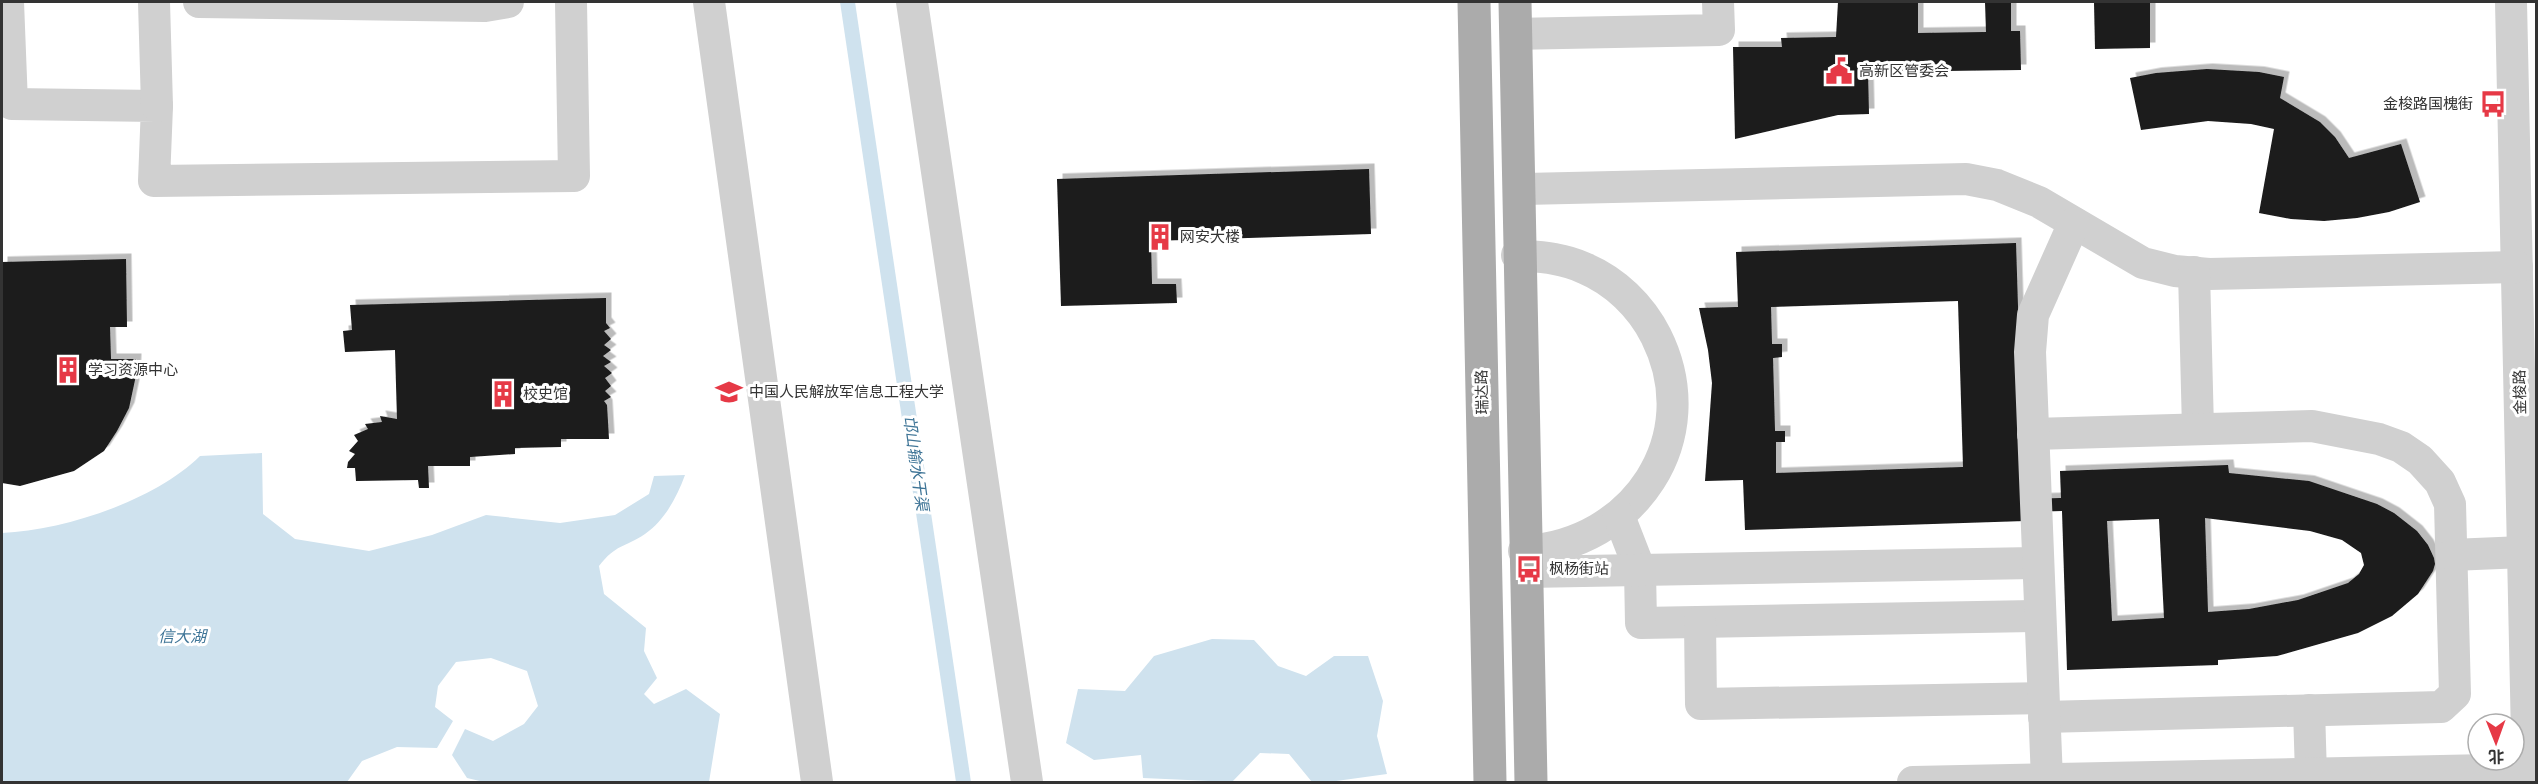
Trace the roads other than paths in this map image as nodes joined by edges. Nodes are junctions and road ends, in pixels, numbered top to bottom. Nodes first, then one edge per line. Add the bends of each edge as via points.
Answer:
1 (8, 2) edge
2 (154, 2) edge
3 (199, 2) edge
4 (508, 2) edge
5 (571, 2) edge
6 (709, 2) edge
7 (912, 2) edge
8 (1474, 2) edge
9 (1515, 2) edge
10 (1718, 2) edge
11 (2511, 2) edge
12 (1516, 34) junction
13 (2525, 92) edge
14 (157, 106) junction
15 (1519, 189) junction
16 (2074, 223) junction
17 (1519, 255) junction
18 (2517, 267) junction
19 (2194, 272) junction
20 (2198, 429) junction
21 (2033, 434) junction
22 (1619, 516) junction
23 (2523, 552) junction
24 (2452, 555) junction
25 (1526, 558) junction
26 (2038, 562) junction
27 (1640, 570) junction
28 (2040, 616) junction
29 (1700, 622) junction
30 (2044, 707) junction
31 (2309, 710) junction
32 (2531, 773) edge
33 (2311, 774) junction
34 (2047, 780) junction
35 (817, 783) edge
36 (1027, 783) edge
37 (1490, 783) edge
38 (1531, 783) edge
39 (1913, 783) edge

1 - 14 street via 12,104
2 - 14 street
3 - 4 street via 485,6
5 - 14 street via 574,176 154,181
6 - 35 street
7 - 36 street
8 - 37 main road, 瑞达路
9 - 12 main road
10 - 12 street via 1719,30
11 - 13 street, 金梭路
12 - 15 main road
13 - 18 street, 金梭路
15 - 16 street via 1966,179 1997,185 2039,202
15 - 17 main road
16 - 19 street via 2143,263
16 - 21 street via 2033,315
17 - 22 street via 1563,260 1605,279 1638,308 1660,346 1671,389 1669,433 1645,488
17 - 25 main road
18 - 19 street
18 - 23 street, 金梭路
19 - 20 street
20 - 21 street
20 - 24 street via 2312,426 2401,447 2420,460 2440,482 2450,504
21 - 26 street
22 - 25 street via 1569,544
22 - 27 street
23 - 24 street
23 - 32 street, 金梭路
24 - 31 street via 2455,694 2441,707
25 - 27 street
25 - 38 main road
26 - 27 street
26 - 28 street
27 - 29 street via 1641,623
28 - 29 street
28 - 30 street
29 - 30 street via 1701,704
30 - 31 street
30 - 34 street
31 - 33 street
32 - 33 street
33 - 34 street
34 - 39 street

